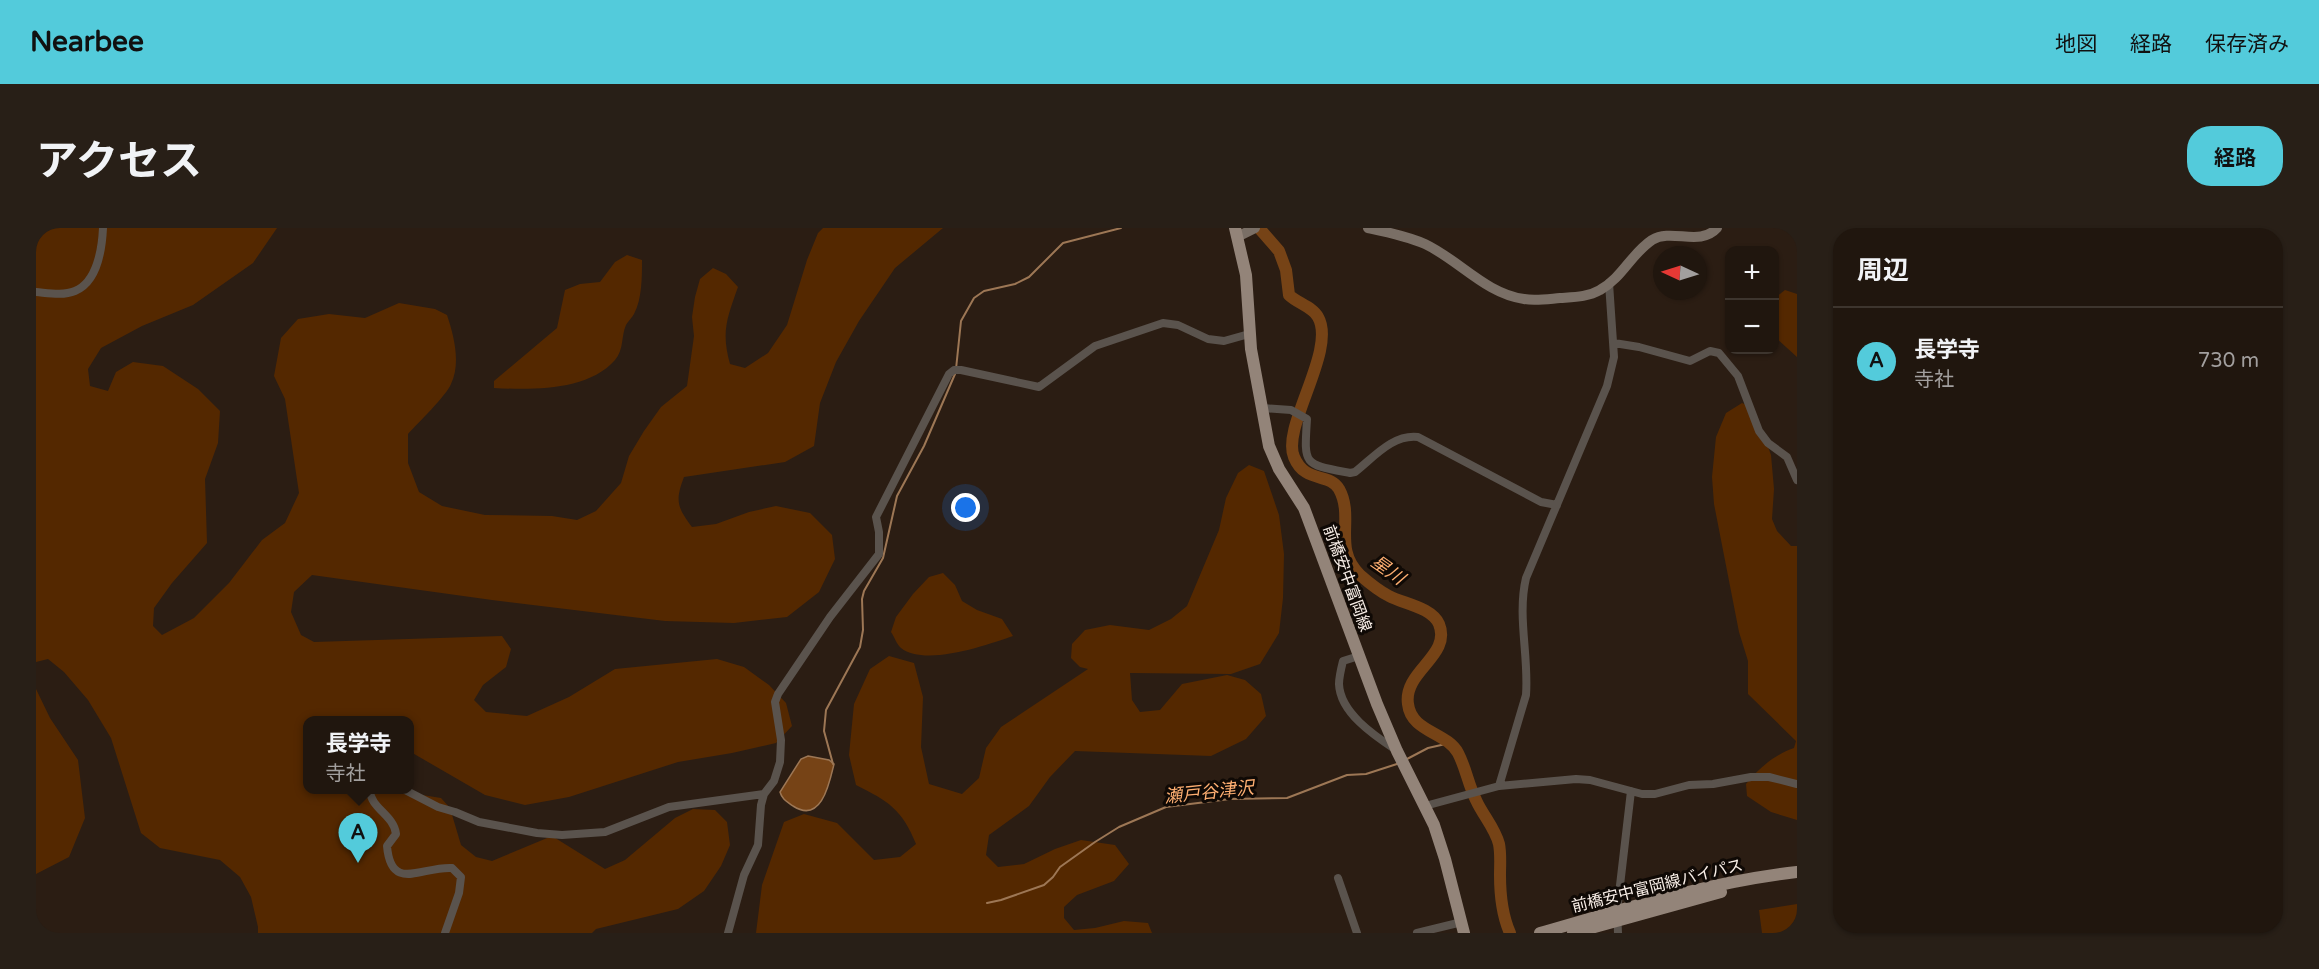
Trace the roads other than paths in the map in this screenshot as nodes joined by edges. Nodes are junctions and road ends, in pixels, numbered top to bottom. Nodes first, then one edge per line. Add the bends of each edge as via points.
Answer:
1 (103, 228) edge
2 (1368, 228) edge
3 (1717, 228) edge
4 (1243, 231) edge
5 (1658, 233) edge
6 (1609, 283) junction
7 (36, 292) edge
8 (1249, 334) junction
9 (1614, 343) junction
10 (1262, 408) junction
11 (1797, 480) edge
12 (1557, 506) junction
13 (1359, 656) junction
14 (1397, 752) junction
15 (1797, 784) edge
16 (1499, 786) junction
17 (1631, 791) junction
18 (370, 794) edge
19 (414, 794) edge
20 (764, 794) junction
21 (1425, 806) junction
22 (1797, 872) edge
23 (1338, 878) dead end
24 (1618, 922) edge
25 (1463, 928) edge
26 (1435, 931) edge
27 (444, 933) edge
28 (728, 933) edge
29 (1357, 933) edge
30 (1417, 933) edge
31 (1540, 933) edge
32 (1573, 933) edge

1 - 7 street via 98,262 86,283 67,293
2 - 6 street via 1425,244 1490,287 1523,299 1587,295
3 - 5 street via 1709,235 1697,237
4 - 8 main road, 前橋安中富岡線
5 - 6 street
6 - 9 street
8 - 10 main road, 前橋安中富岡線
8 - 20 street via 1224,341 1208,339 1178,325 1163,323 1095,346 1039,387 957,369 951,372 876,517 879,554 778,694 775,702 780,762 774,781
9 - 11 street via 1690,361 1710,351 1719,352 1738,376 1760,431 1768,443 1787,457
9 - 12 street via 1607,386
10 - 12 street via 1291,410 1307,419 1305,445 1311,464 1316,466 1355,472 1404,436 1418,437 1541,502
10 - 13 main road, 前橋安中富岡線 via 1271,452 1304,508
12 - 16 street via 1526,578 1522,609 1526,695
13 - 14 main road, 前橋安中富岡線
13 - 14 street via 1343,661 1340,692 1364,728
14 - 21 main road, 前橋安中富岡線
15 - 17 street via 1751,777 1655,794
16 - 17 street via 1582,779
16 - 21 street
17 - 24 street
18 - 27 street via 395,827 396,834 387,846 393,870 410,874 452,868 461,877
19 - 20 street via 479,822 562,835 605,832 669,807
20 - 28 street via 758,845 744,875
21 - 25 main road, 前橋安中富岡線 via 1440,841
22 - 24 main road, 前橋安中富岡線バイパス via 1744,879
23 - 29 street
24 - 31 main road, 前橋安中富岡線バイパス
24 - 32 main road, 前橋安中富岡線バイパス
25 - 26 street
26 - 30 street

